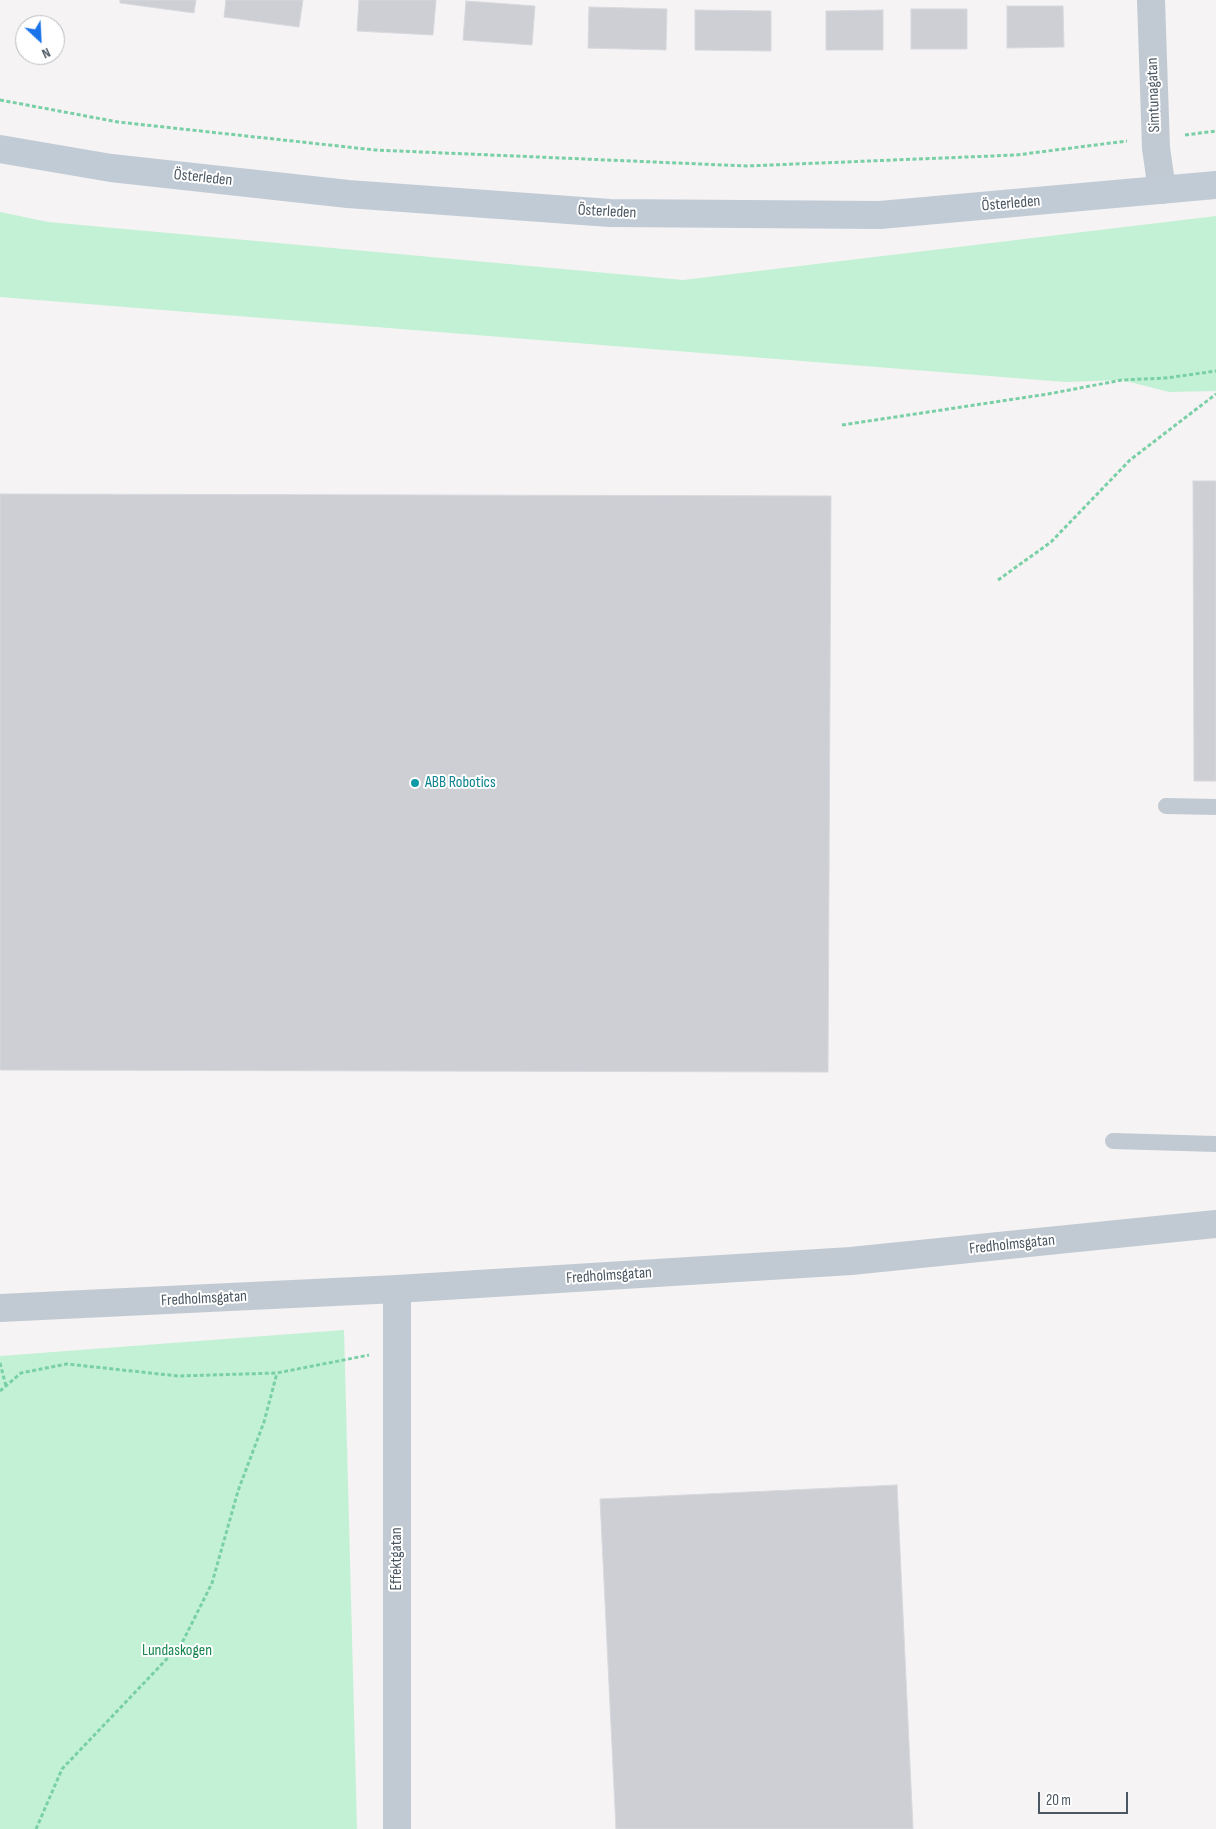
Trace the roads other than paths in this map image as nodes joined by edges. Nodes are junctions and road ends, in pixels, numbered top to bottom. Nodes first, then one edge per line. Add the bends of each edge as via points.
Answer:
1 (1151, 0) edge
2 (0, 149) edge
3 (1216, 185) edge
4 (1162, 190) junction
5 (1166, 806) dead end
6 (1216, 806) edge
7 (1113, 1141) dead end
8 (1216, 1144) edge
9 (1216, 1224) edge
10 (397, 1289) junction
11 (0, 1308) edge
12 (397, 1829) edge

1 - 4 street, Simtunagatan via 1156,138
2 - 4 main road, Österleden via 111,168 348,194 610,213 880,215
3 - 4 main road, Österleden
5 - 6 lane
7 - 8 lane
9 - 10 street, Fredholmsgatan via 851,1261
10 - 11 street, Fredholmsgatan
10 - 12 street, Effektgatan

